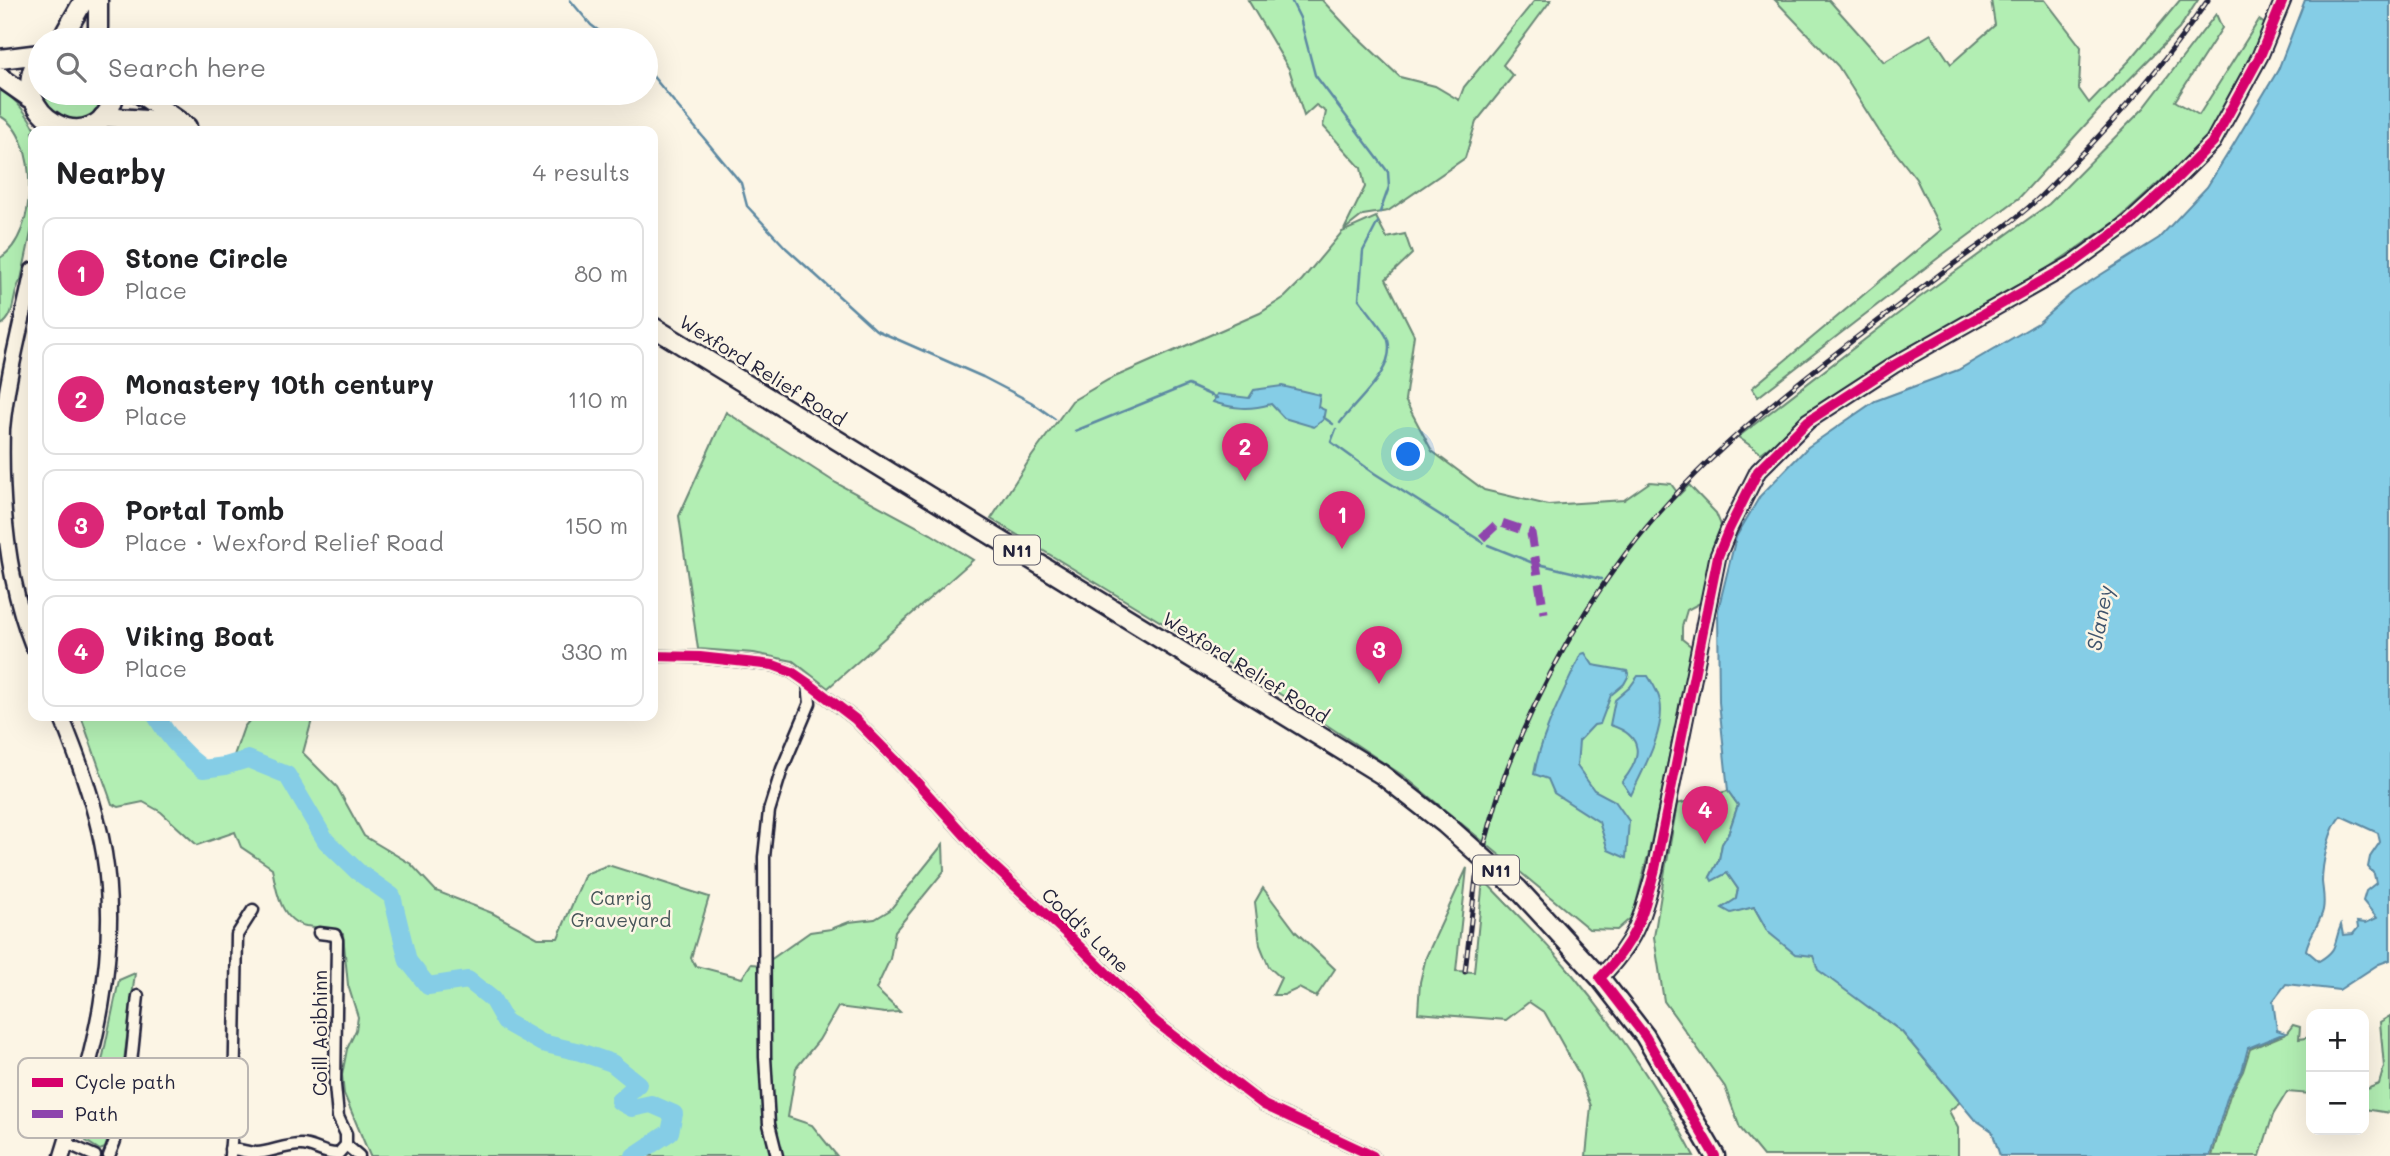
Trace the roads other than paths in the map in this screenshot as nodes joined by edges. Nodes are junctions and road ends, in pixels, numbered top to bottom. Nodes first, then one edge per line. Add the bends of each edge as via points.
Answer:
1 (84, 0) edge
2 (98, 0) edge
3 (2283, 0) edge
4 (68, 28) edge
5 (98, 28) edge
6 (28, 56) edge
7 (0, 59) edge
8 (0, 77) edge
9 (28, 97) edge
10 (32, 105) edge
11 (111, 105) edge
12 (156, 105) edge
13 (92, 125) edge
14 (46, 126) edge
15 (166, 126) edge
16 (187, 126) edge
17 (28, 308) edge
18 (658, 330) edge
19 (4, 565) edge
20 (28, 632) edge
21 (658, 656) edge
22 (808, 683) junction
23 (63, 721) edge
24 (253, 911) dead end
25 (319, 933) dead end
26 (1600, 978) junction
27 (138, 996) dead end
28 (88, 1058) edge
29 (131, 1058) edge
30 (235, 1058) edge
31 (115, 1138) edge
32 (346, 1145) junction
33 (64, 1150) edge
34 (230, 1153) edge
35 (95, 1156) edge
36 (110, 1156) edge
37 (359, 1156) edge
38 (776, 1156) edge
39 (1373, 1156) edge
40 (1716, 1156) edge

1 - 4 highway
2 - 5 highway
3 - 26 main road via 2260,57 2213,142 2130,222 2072,264 1894,365 1808,421 1758,471 1718,556 1658,857 1641,920 1631,941
6 - 7 highway
8 - 9 highway
10 - 14 highway
11 - 13 highway
12 - 16 highway
13 - 15 highway via 146,120
17 - 19 main road via 2,429
18 - 26 highway, Wexford Relief Road / N11 via 1381,774 1518,889
19 - 20 main road
21 - 22 street, Codd's Lane via 774,666
22 - 38 street via 810,703 769,811 764,856 765,1057
22 - 39 street, Codd's Lane via 855,719 986,859 1156,1022 1264,1105
23 - 28 main road via 89,790 104,852 110,925 103,1002
24 - 30 street via 237,935
25 - 32 street, Coill Aoibhinn via 335,935 337,940 335,1084
26 - 40 highway, Wexford Relief Road / N11 via 1645,1036
27 - 29 street
31 - 36 street
32 - 34 street via 338,1154 300,1145
32 - 37 street
33 - 35 street

